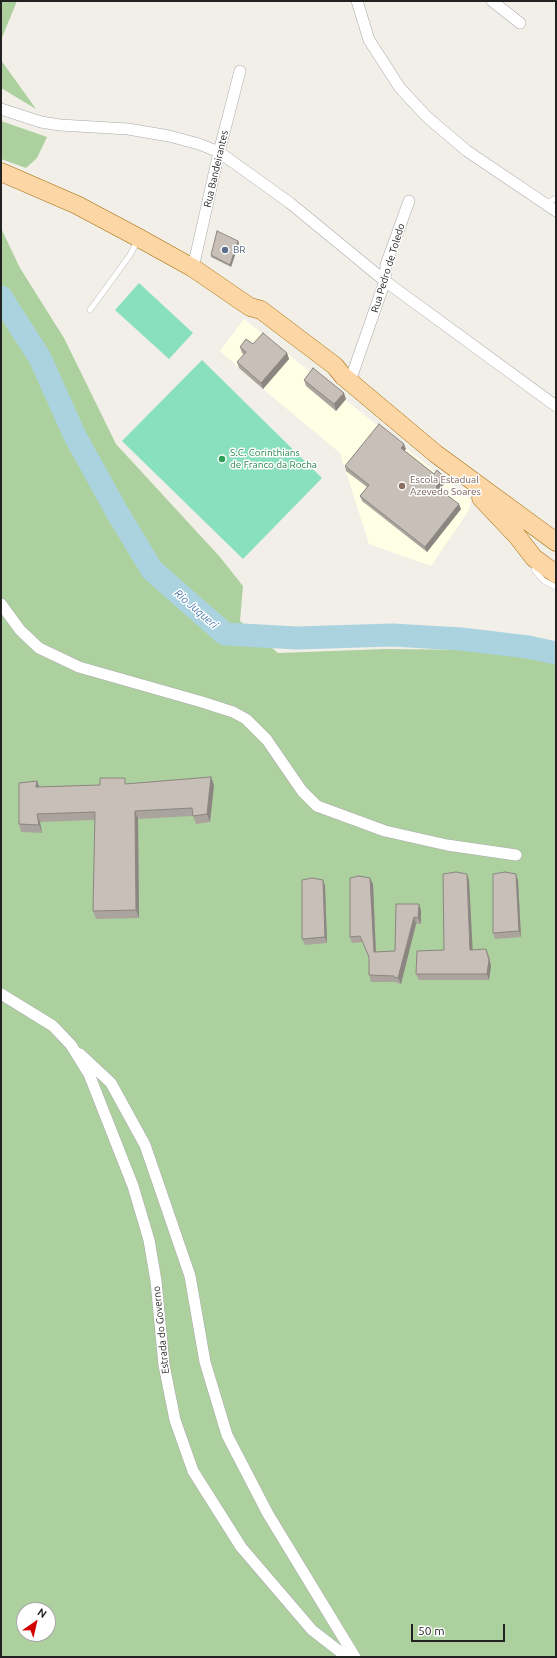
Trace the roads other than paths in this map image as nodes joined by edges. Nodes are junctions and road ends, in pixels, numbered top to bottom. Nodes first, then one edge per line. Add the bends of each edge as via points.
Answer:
1 (357, 1) edge
2 (492, 1) edge
3 (520, 23) dead end
4 (240, 71) dead end
5 (1, 109) edge
6 (219, 152) junction
7 (1, 172) edge
8 (556, 198) edge
9 (409, 201) dead end
10 (546, 204) junction
11 (556, 211) edge
12 (139, 238) junction
13 (193, 268) junction
14 (385, 281) junction
15 (90, 310) dead end
16 (346, 379) junction
17 (556, 406) edge
18 (436, 454) junction
19 (493, 510) junction
20 (554, 537) edge
21 (534, 558) junction
22 (556, 574) edge
23 (556, 587) edge
24 (1, 604) edge
25 (516, 855) dead end
26 (1, 994) edge
27 (71, 1045) junction
28 (347, 1657) edge
29 (355, 1657) edge

1 - 10 street via 369,40 410,99 467,151
2 - 3 street
4 - 6 street, Rua Bandeirantes
5 - 6 street via 40,122 128,129 169,136
6 - 13 street, Rua Bandeirantes
6 - 14 street via 290,203
7 - 12 main road via 77,205
8 - 10 lane
9 - 14 street, Rua Pedro de Toledo via 386,265
10 - 11 street
12 - 13 main road
12 - 15 lane via 130,255
13 - 16 main road via 250,307 255,316 331,373
14 - 16 street, Rua Pedro de Toledo
14 - 17 street
16 - 18 main road
18 - 19 main road
18 - 20 main road
19 - 20 main road via 534,534
19 - 21 main road
21 - 22 main road
21 - 23 lane via 535,571 544,581
24 - 25 street via 20,630 39,648 79,667 202,702 246,719 267,740 302,791 317,806 385,831 447,845
26 - 27 street, Estrada do Governo via 52,1026
27 - 28 street, Estrada do Governo via 88,1074 133,1186 149,1240 168,1386 175,1420 193,1471 242,1547 312,1630
27 - 29 street via 111,1082 145,1144 190,1276 206,1362 227,1435 268,1514

